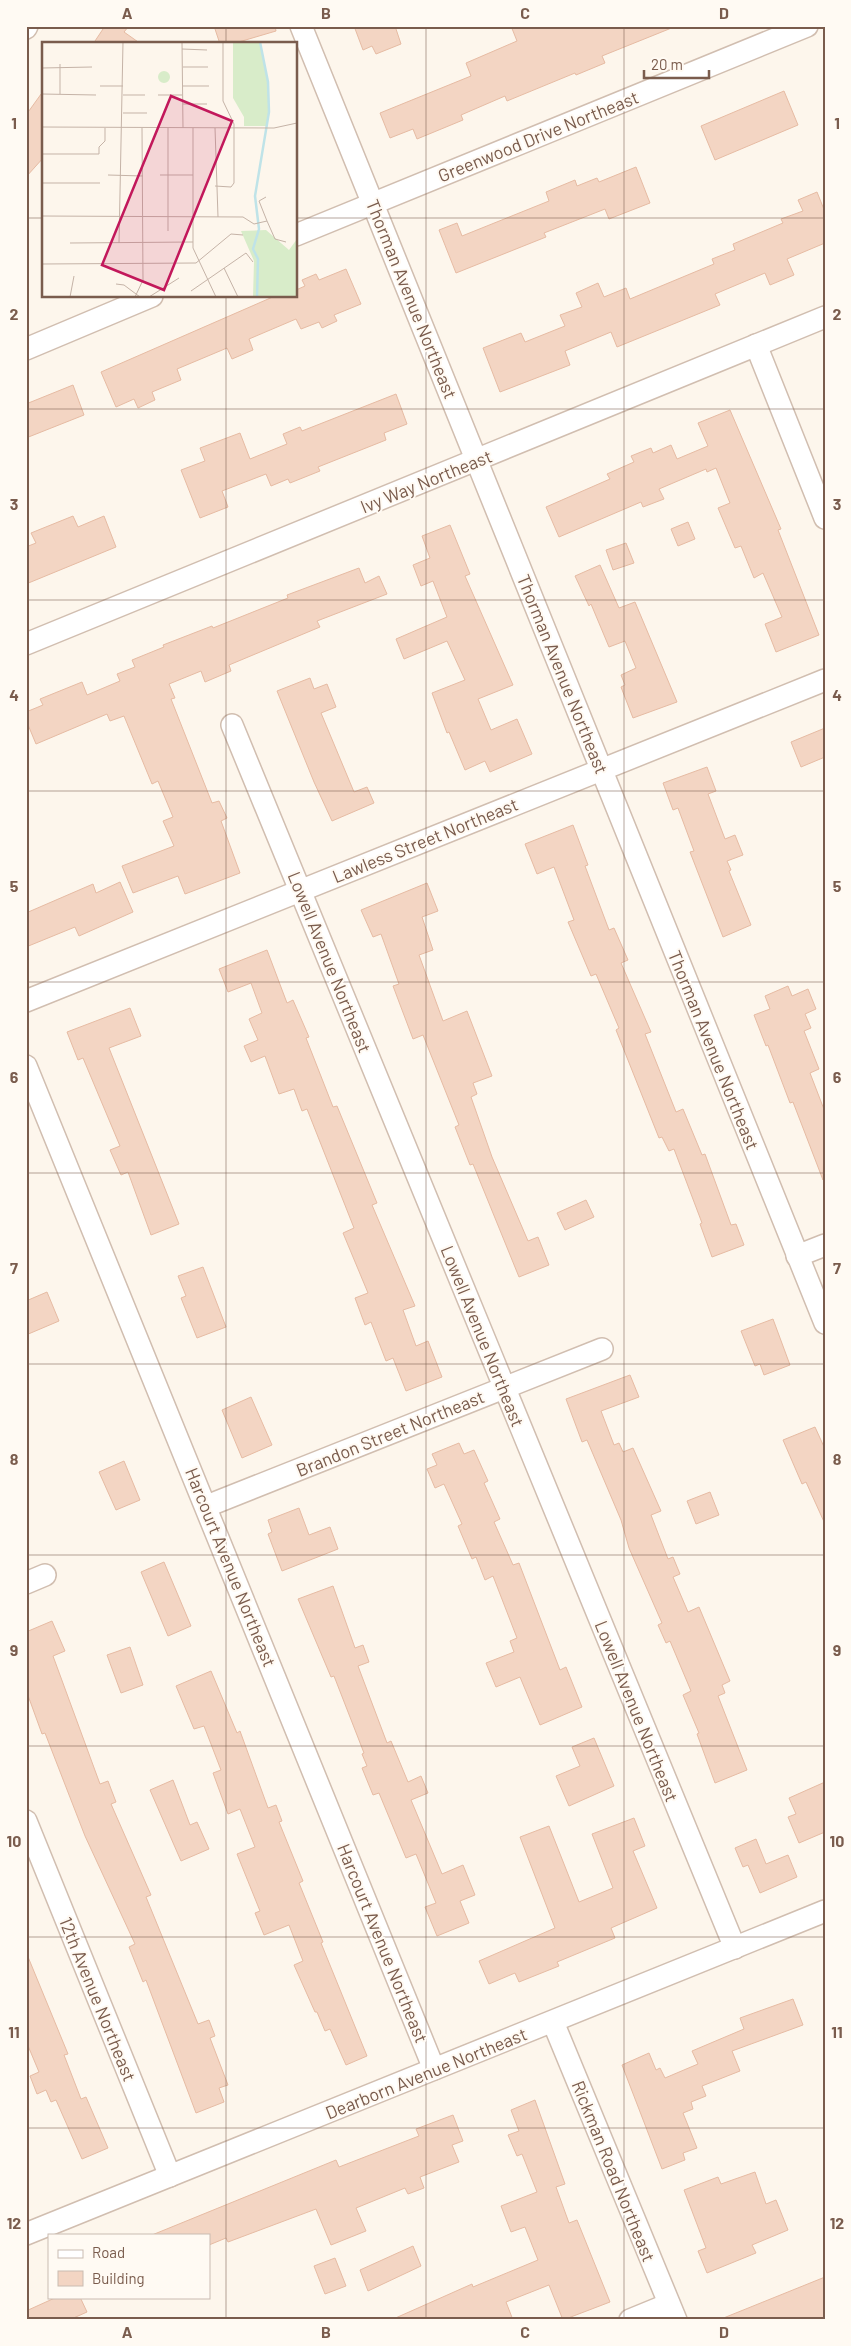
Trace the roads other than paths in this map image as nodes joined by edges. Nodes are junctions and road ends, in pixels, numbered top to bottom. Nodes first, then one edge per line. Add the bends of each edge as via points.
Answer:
1 (301, 26) edge
2 (807, 26) edge
3 (373, 203) junction
4 (298, 234) edge
5 (147, 298) edge
6 (825, 318) edge
7 (756, 345) junction
8 (26, 349) edge
9 (477, 460) junction
10 (825, 518) edge
11 (26, 644) edge
12 (825, 680) edge
13 (232, 725) dead end
14 (602, 769) junction
15 (300, 890) junction
16 (26, 1001) edge
17 (26, 1066) edge
18 (825, 1245) edge
19 (797, 1256) junction
20 (825, 1323) edge
21 (602, 1349) dead end
22 (504, 1388) junction
23 (206, 1506) junction
24 (26, 1821) edge
25 (825, 1911) edge
26 (735, 1948) junction
27 (553, 2022) junction
28 (434, 2069) junction
29 (170, 2176) junction
30 (26, 2234) edge
31 (673, 2312) edge
32 (630, 2320) edge

1 - 3 street, Thorman Avenue Northeast
2 - 3 street, Greenwood Drive Northeast
3 - 4 street, Greenwood Drive Northeast
3 - 9 street, Thorman Avenue Northeast
5 - 8 street
6 - 7 street, Ivy Way Northeast
7 - 9 street, Ivy Way Northeast
7 - 10 street
9 - 11 street, Ivy Way Northeast
9 - 14 street, Thorman Avenue Northeast
12 - 14 street, Lawless Street Northeast
13 - 15 street, Lowell Avenue Northeast
14 - 15 street, Lawless Street Northeast
14 - 19 street, Thorman Avenue Northeast
15 - 16 street, Lawless Street Northeast
15 - 22 street, Lowell Avenue Northeast
17 - 23 street, Harcourt Avenue Northeast
18 - 19 street
19 - 20 street, Thorman Avenue Northeast
21 - 22 street, Brandon Street Northeast
22 - 23 street, Brandon Street Northeast
22 - 26 street, Lowell Avenue Northeast
23 - 28 street, Harcourt Avenue Northeast
24 - 29 street, 12th Avenue Northeast
25 - 26 street, Dearborn Avenue Northeast
26 - 27 street, Dearborn Avenue Northeast
27 - 28 street, Dearborn Avenue Northeast
27 - 31 street, Rickman Road Northeast
28 - 29 street, Dearborn Avenue Northeast
29 - 30 street, Dearborn Avenue Northeast
31 - 32 street

